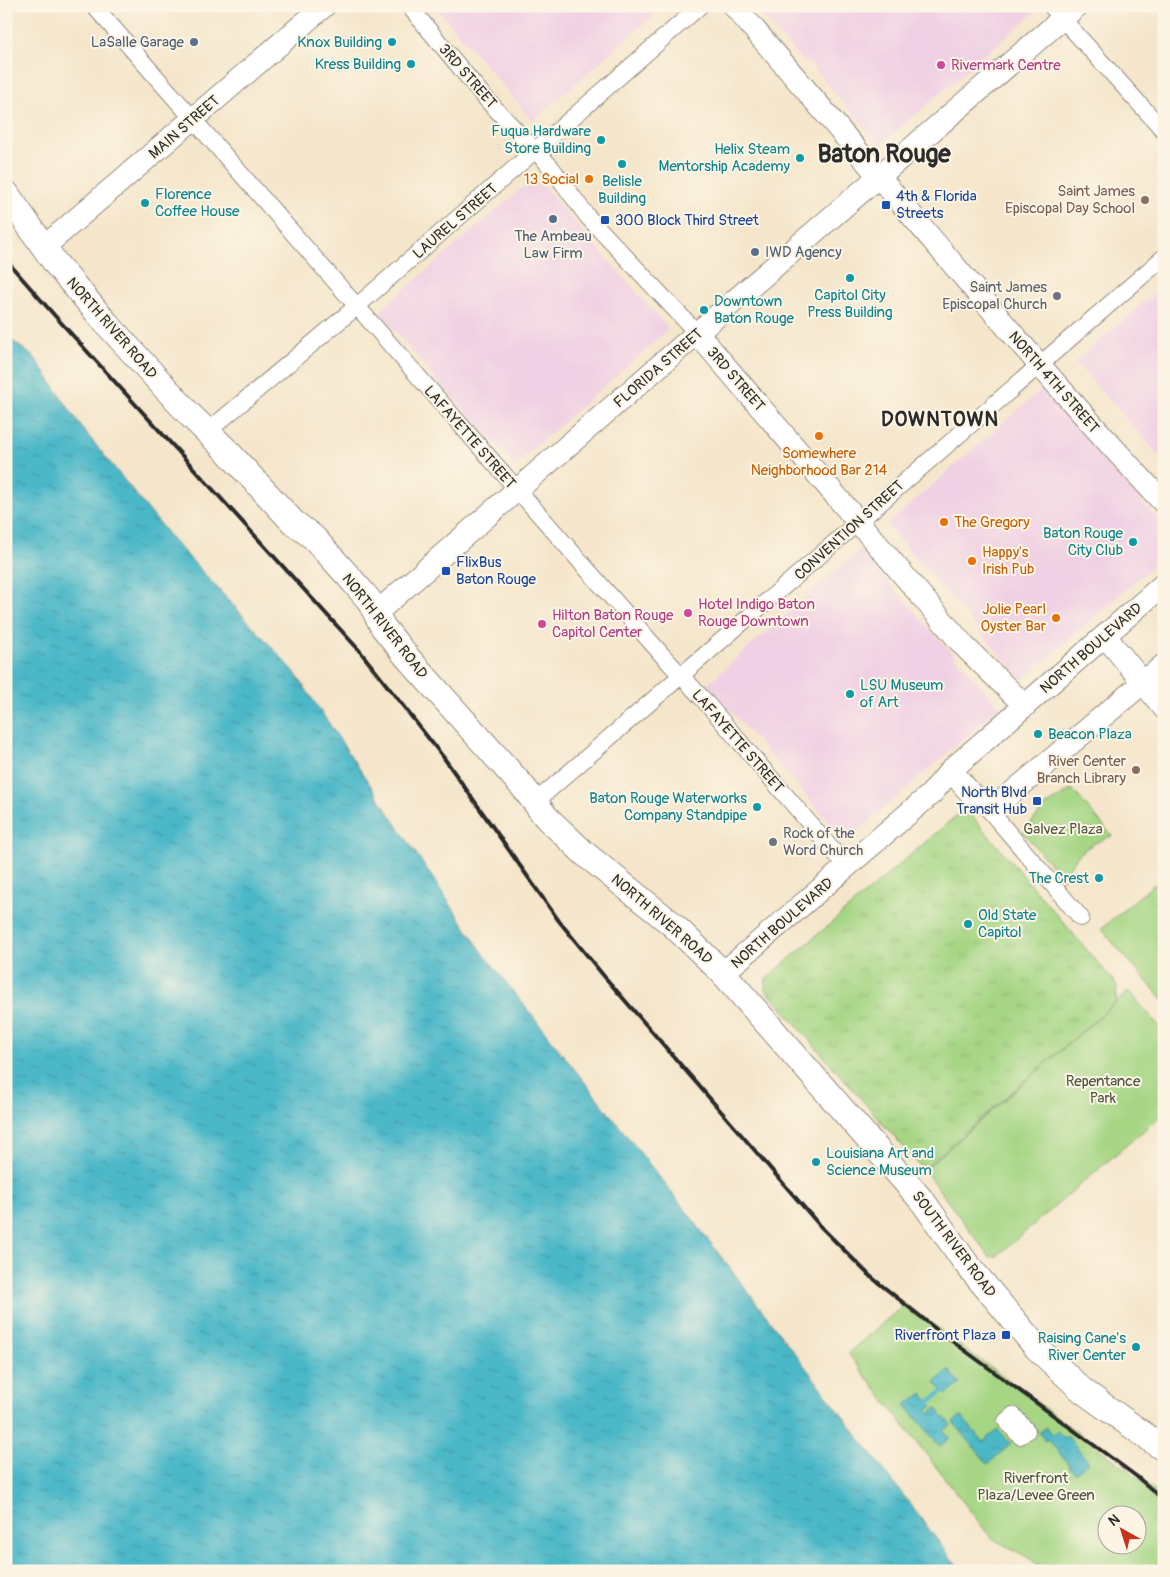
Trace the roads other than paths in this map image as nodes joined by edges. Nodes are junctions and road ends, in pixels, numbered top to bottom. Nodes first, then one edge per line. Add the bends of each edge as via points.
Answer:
1 (94, 6) edge
2 (324, 6) edge
3 (409, 6) edge
4 (700, 6) edge
5 (734, 6) edge
6 (1064, 10) edge
7 (194, 119) junction
8 (1164, 131) edge
9 (536, 151) junction
10 (878, 178) junction
11 (6, 193) edge
12 (44, 247) junction
13 (1164, 257) edge
14 (356, 307) junction
15 (697, 334) junction
16 (1040, 363) junction
17 (207, 432) junction
18 (518, 491) junction
19 (1164, 503) edge
20 (858, 521) junction
21 (1164, 584) edge
22 (376, 613) junction
23 (1105, 636) junction
24 (1164, 665) edge
25 (681, 675) junction
26 (1143, 682) junction
27 (1025, 706) junction
28 (1164, 708) edge
29 (950, 770) junction
30 (534, 803) junction
31 (984, 804) junction
32 (846, 867) junction
33 (1081, 918) dead end
34 (723, 973) junction
35 (1164, 1449) edge

1 - 7 street, LAFAYETTE STREET
2 - 7 street, MAIN STREET
3 - 9 street, 3RD STREET via 486,99
4 - 9 street, LAUREL STREET
5 - 10 street, NORTH 4TH STREET
6 - 8 street
6 - 10 street, FLORIDA STREET
7 - 12 street, MAIN STREET
7 - 14 street, LAFAYETTE STREET
9 - 14 street, LAUREL STREET
9 - 15 street, 3RD STREET via 587,216
10 - 15 street, FLORIDA STREET
10 - 16 street, NORTH 4TH STREET
11 - 12 main road, NORTH RIVER ROAD
12 - 17 main road, NORTH RIVER ROAD via 113,331
13 - 16 street, CONVENTION STREET
14 - 17 street, LAUREL STREET
14 - 18 street, LAFAYETTE STREET
15 - 18 street, FLORIDA STREET
15 - 20 street, 3RD STREET
16 - 19 street, NORTH 4TH STREET via 1106,442
16 - 20 street, CONVENTION STREET
17 - 22 main road, NORTH RIVER ROAD via 292,522 313,537 369,600
18 - 22 street, FLORIDA STREET
18 - 25 street, LAFAYETTE STREET
20 - 25 street, CONVENTION STREET via 809,567
20 - 27 street, 3RD STREET via 964,646
21 - 23 street, NORTH BOULEVARD
22 - 30 main road, NORTH RIVER ROAD via 407,657
23 - 26 street
23 - 27 street, NORTH BOULEVARD
24 - 26 street
25 - 30 street, CONVENTION STREET
25 - 32 street, LAFAYETTE STREET
26 - 28 street
26 - 31 street via 1005,800 995,805
27 - 29 street, NORTH BOULEVARD
29 - 31 street
29 - 32 street, NORTH BOULEVARD via 931,794
30 - 34 main road, NORTH RIVER ROAD via 578,849 666,919
31 - 33 street
32 - 34 street, NORTH BOULEVARD
34 - 35 main road, SOUTH RIVER ROAD via 924,1203 966,1262 1037,1348 1088,1395

